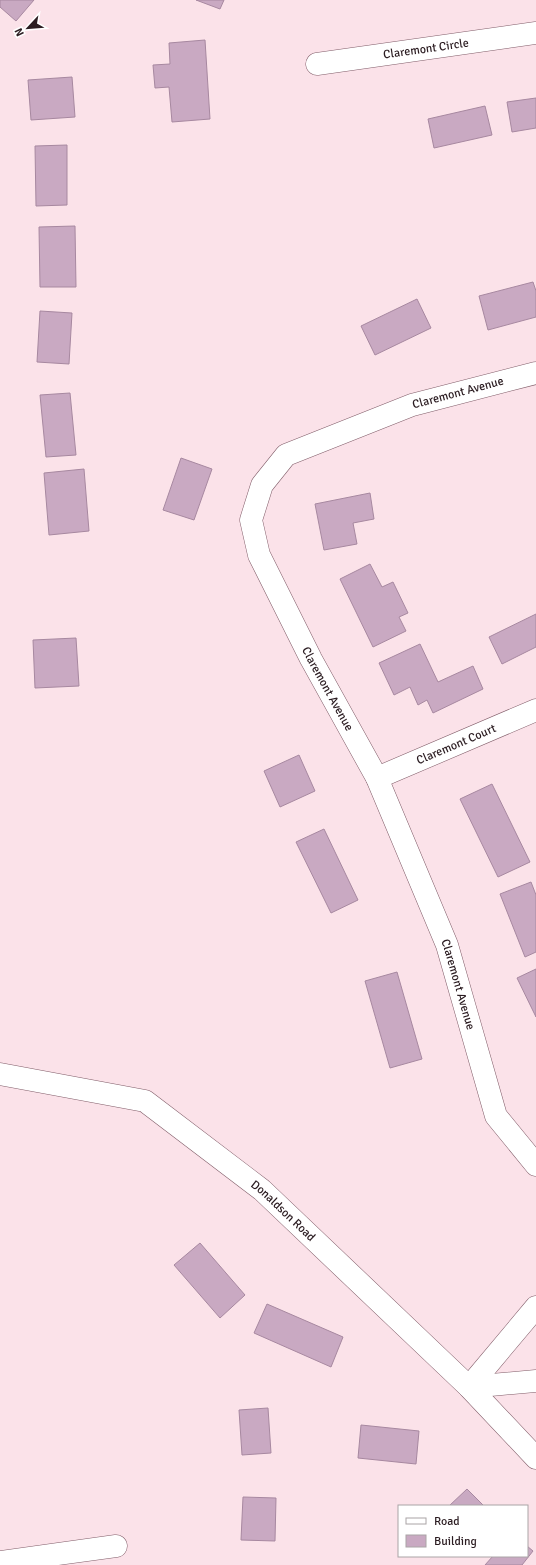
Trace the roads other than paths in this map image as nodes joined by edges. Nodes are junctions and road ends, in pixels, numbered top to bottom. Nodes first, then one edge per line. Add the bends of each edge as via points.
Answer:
1 (536, 33) edge
2 (317, 64) dead end
3 (536, 373) edge
4 (536, 710) edge
5 (377, 778) junction
6 (0, 1074) edge
7 (536, 1165) edge
8 (536, 1307) edge
9 (536, 1381) edge
10 (469, 1387) junction
11 (536, 1458) edge
12 (116, 1546) dead end
13 (0, 1562) edge

1 - 2 street, Claremont Circle
3 - 5 street, Claremont Avenue via 412,405 286,455 262,485 251,520 259,555 311,659
4 - 5 street, Claremont Court
5 - 7 street, Claremont Avenue via 448,945 496,1116
6 - 10 street, Donaldson Road via 145,1101 262,1190
8 - 10 street
9 - 10 street
10 - 11 street, Donaldson Road
12 - 13 street

